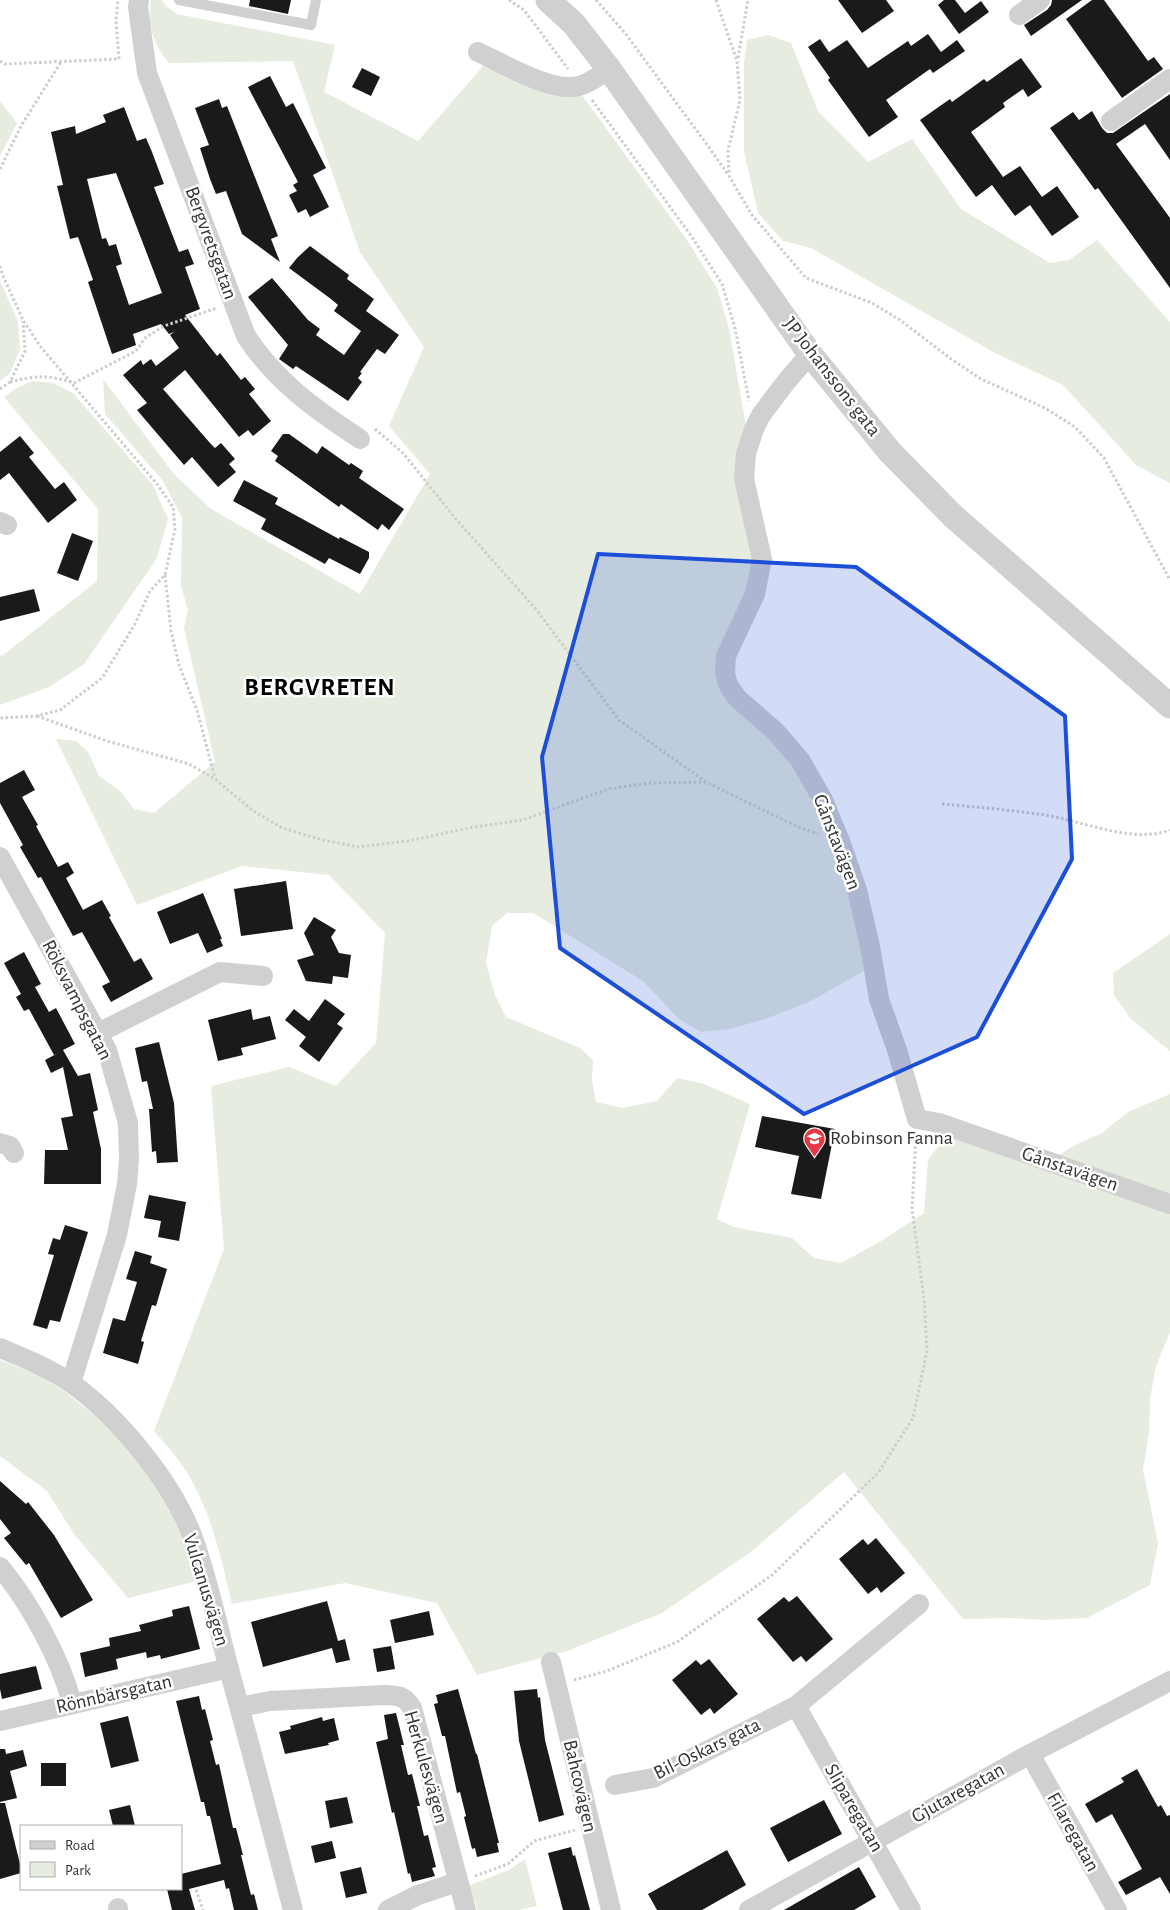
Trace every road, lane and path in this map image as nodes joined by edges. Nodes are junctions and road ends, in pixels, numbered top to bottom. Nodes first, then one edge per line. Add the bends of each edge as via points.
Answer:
1 (118, 0) edge
2 (139, 0) edge
3 (179, 0) edge
4 (316, 0) edge
5 (509, 0) edge
6 (548, 0) edge
7 (596, 0) edge
8 (716, 0) edge
9 (748, 0) edge
10 (1040, 0) edge
11 (1019, 15) dead end
12 (478, 52) dead end
13 (0, 61) edge
14 (61, 61) junction
15 (738, 61) junction
16 (609, 69) junction
17 (1170, 79) edge
18 (582, 86) junction
19 (1111, 121) dead end
20 (0, 170) edge
21 (729, 176) junction
22 (0, 266) edge
23 (233, 302) junction
24 (23, 320) junction
25 (810, 354) junction
26 (10, 382) junction
27 (74, 383) junction
28 (0, 389) edge
29 (754, 429) junction
30 (365, 432) joint
31 (164, 575) junction
32 (1170, 580) edge
33 (1170, 706) edge
34 (37, 716) junction
35 (0, 718) edge
36 (215, 779) junction
37 (706, 782) junction
38 (942, 804) dead end
39 (1170, 830) edge
40 (840, 841) junction
41 (0, 857) edge
42 (263, 976) dead end
43 (98, 1033) junction
44 (917, 1119) junction
45 (1170, 1204) edge
46 (0, 1348) edge
47 (71, 1383) junction
48 (0, 1567) edge
49 (919, 1604) dead end
50 (551, 1662) dead end
51 (229, 1668) junction
52 (1170, 1681) edge
53 (556, 1685) junction
54 (72, 1703) junction
55 (796, 1706) junction
56 (240, 1707) junction
57 (0, 1721) edge
58 (1030, 1754) junction
59 (615, 1785) dead end
60 (590, 1826) junction
61 (872, 1840) junction
62 (458, 1882) junction
63 (196, 1890) dead end
64 (203, 1910) edge
65 (293, 1910) edge
66 (388, 1910) edge
67 (466, 1910) edge
68 (610, 1910) edge
69 (749, 1910) edge
70 (911, 1910) edge
71 (1117, 1910) edge

1 - 14 path via 119,58
2 - 23 street, Bergvretsgatan via 147,73
3 - 4 lane via 311,25
5 - 18 path via 524,10
6 - 16 street, JP Johanssons gata via 574,24
7 - 21 path
8 - 15 path
9 - 15 path
10 - 11 street
12 - 18 street via 541,82 559,87
13 - 14 path via 5,64
14 - 20 path via 21,126
15 - 21 path via 740,100 728,150
16 - 18 street
16 - 25 street, JP Johanssons gata
17 - 19 street
18 - 29 path via 722,284 735,328
21 - 32 path via 752,215 806,278 872,303 981,379 1045,408 1075,427 1104,458
22 - 24 path
23 - 27 path via 164,326 145,338 136,351
23 - 30 street, Bergvretsgatan via 258,356 288,387 321,414
24 - 26 path via 25,351
24 - 27 path via 40,346
25 - 29 street, Gånstavägen via 761,415
25 - 33 street, JP Johanssons gata via 890,452 953,516
26 - 27 path via 31,376 53,377
26 - 28 path
27 - 31 path via 173,507 175,529
29 - 40 street, Gånstavägen via 746,454 744,479 762,559 755,594 726,656 725,673 737,698 775,730 800,760 823,800
30 - 37 path via 403,452 455,518 535,608 619,720
31 - 34 path via 150,590 135,624 102,678 60,710
31 - 36 path via 179,665 197,710
34 - 35 path
34 - 36 path via 107,741 188,764
36 - 37 path via 252,810 282,828 358,847 523,820 608,789 650,783
37 - 40 path via 796,826
38 - 39 path via 1047,816 1119,833 1160,834
40 - 44 street, Gånstavägen via 857,890 879,999
41 - 43 street, Röksvampsgatan
42 - 43 street via 220,972
43 - 47 street, Röksvampsgatan via 107,1050 128,1123 129,1159 117,1236
44 - 45 street, Gånstavägen via 939,1123
44 - 53 path via 912,1209 927,1351 913,1418 878,1473 772,1575 677,1642 607,1671
46 - 47 street, Vulcanusvägen
47 - 51 street, Vulcanusvägen via 128,1435 178,1504 201,1562
48 - 54 street via 25,1602 55,1656 66,1679
49 - 55 street, Bil-Oskars gata
50 - 53 street, Bahcovägen
51 - 54 street, Rönnbärsgatan
51 - 56 street, Vulcanusvägen
52 - 58 street, Gjutaregatan
53 - 60 street, Bahcovägen
54 - 57 street, Rönnbärsgatan
55 - 59 street, Bil-Oskars gata via 653,1778
55 - 61 street, Sliparegatan
56 - 62 street, Herkulesvägen via 270,1701 385,1695 406,1699 412,1708
56 - 65 street, Vulcanusvägen
58 - 61 street, Gjutaregatan
58 - 71 street, Filaregatan
60 - 62 path via 534,1841 508,1864
60 - 68 street, Bahcovägen
61 - 69 street, Gjutaregatan
61 - 70 street, Sliparegatan
62 - 66 street via 418,1895
62 - 67 street, Herkulesvägen
63 - 64 path

